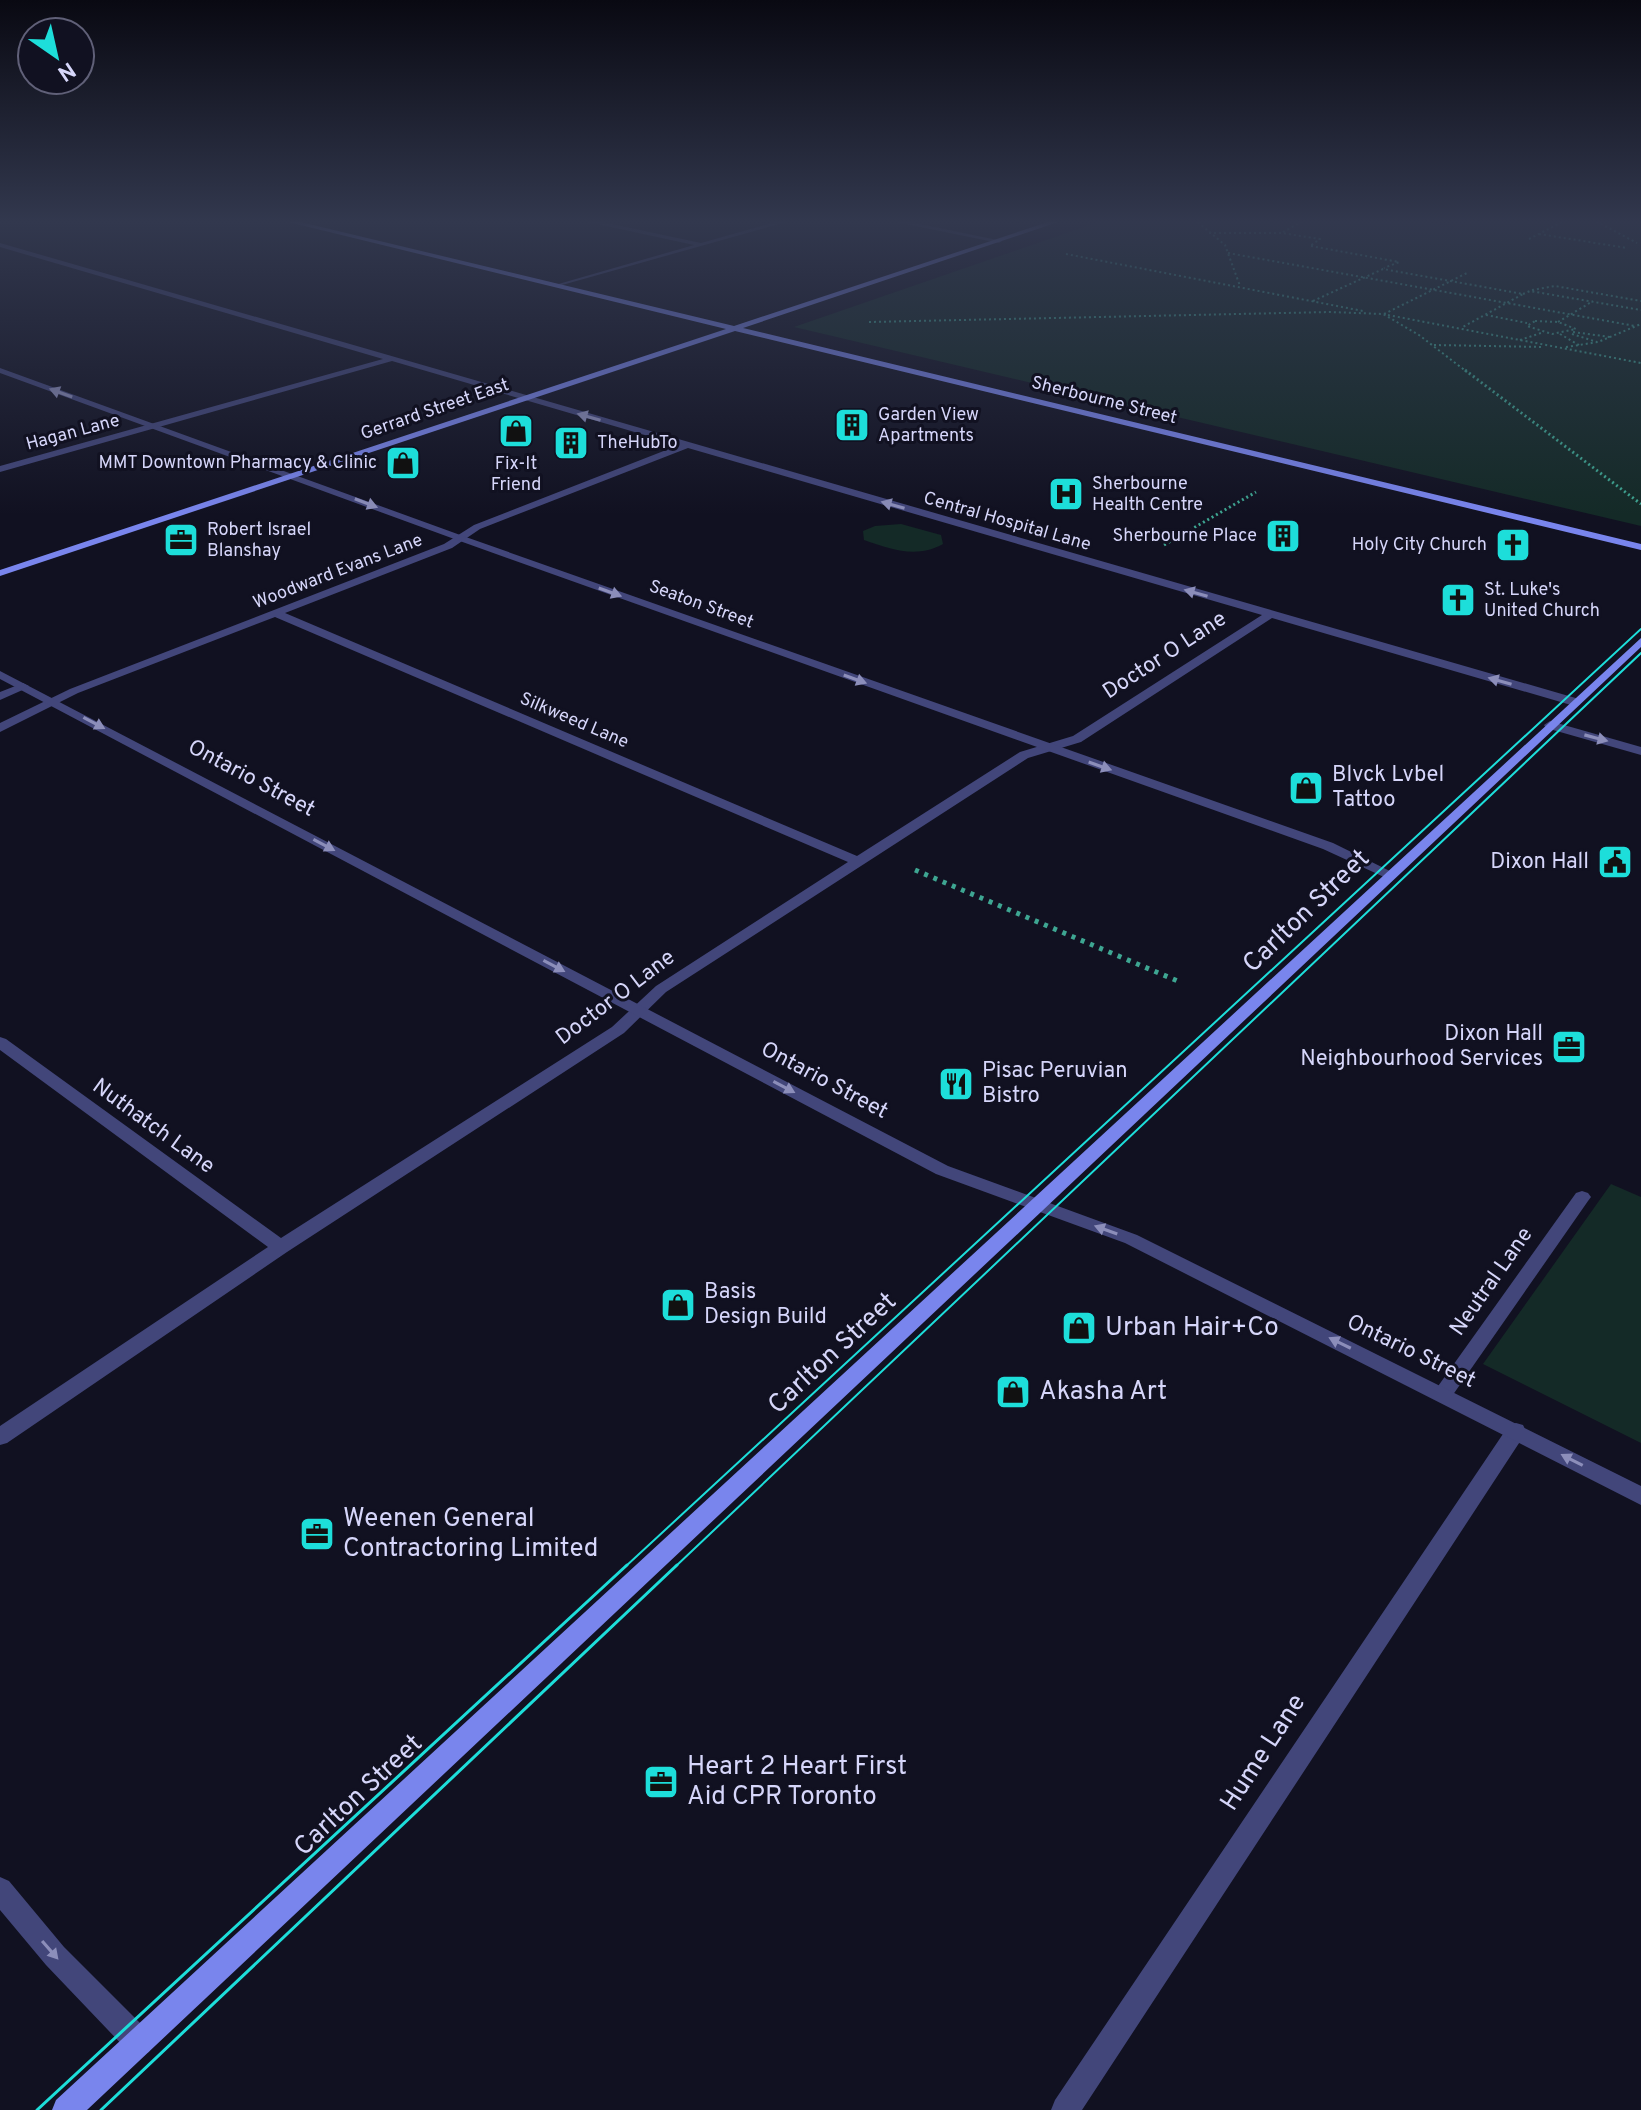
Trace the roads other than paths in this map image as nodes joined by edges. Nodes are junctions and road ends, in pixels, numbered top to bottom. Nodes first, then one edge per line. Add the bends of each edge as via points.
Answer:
1 (250, 317) edge
2 (686, 317) edge
3 (768, 317) edge
4 (733, 329) junction
5 (393, 359) junction
6 (0, 370) edge
7 (523, 398) junction
8 (155, 427) junction
9 (687, 445) junction
10 (0, 469) edge
11 (293, 475) junction
12 (460, 538) junction
13 (1641, 547) edge
14 (0, 573) edge
15 (275, 613) junction
16 (1269, 615) junction
17 (1641, 641) edge
18 (0, 674) edge
19 (23, 686) junction
20 (0, 696) edge
21 (54, 702) junction
22 (1575, 702) junction
23 (1550, 725) junction
24 (0, 728) edge
25 (1046, 747) junction
26 (1641, 751) edge
27 (859, 862) junction
28 (1389, 874) junction
29 (638, 1010) junction
30 (0, 1042) edge
31 (1582, 1197) dead end
32 (1037, 1205) junction
33 (281, 1247) junction
34 (1443, 1394) junction
35 (1516, 1431) junction
36 (0, 1437) edge
37 (1641, 1496) edge
38 (0, 1890) edge
39 (139, 2042) junction
40 (66, 2110) edge
41 (1065, 2110) edge

1 - 5 street, Central Hospital Lane
2 - 4 street, Sherbourne Street
3 - 4 street, Gerrard Street East
4 - 7 street, Gerrard Street East
4 - 13 street, Sherbourne Street
5 - 7 street, Central Hospital Lane
5 - 8 street, Hagan Lane
8 -> 6 street, Seaton Street
9 -> 7 street, Central Hospital Lane
7 - 11 street, Gerrard Street East
8 - 10 street, Hagan Lane
8 - 11 street, Seaton Street
9 - 12 street, Woodward Evans Lane
16 -> 9 street, Central Hospital Lane
11 -> 12 street, Seaton Street
11 - 14 street, Gerrard Street East
12 - 15 street, Woodward Evans Lane
12 -> 25 street, Seaton Street
15 - 21 street, Woodward Evans Lane
15 - 27 street, Silkweed Lane
22 -> 16 street, Central Hospital Lane
16 - 25 street, Doctor O Lane via 1077,739
17 - 22 street, Carlton Street
18 - 19 street, Ontario Street
19 - 20 street
19 - 21 street, Ontario Street
21 - 24 street, Woodward Evans Lane
21 -> 29 street, Ontario Street
22 - 23 street, Carlton Street
23 -> 26 street
23 - 28 street, Carlton Street
25 - 27 street, Doctor O Lane via 1024,755
25 -> 28 street, Seaton Street via 1328,846
27 - 29 street, Doctor O Lane via 661,989
28 - 32 street, Carlton Street
29 -> 32 street, Ontario Street via 942,1170
29 - 33 street, Doctor O Lane via 618,1030
30 - 33 street, Nuthatch Lane
31 - 34 street, Neutral Lane
34 -> 32 street, Ontario Street via 1131,1239
32 - 39 street, Carlton Street
33 - 36 street, Doctor O Lane
34 - 35 street, Ontario Street
37 -> 35 street, Ontario Street
35 - 41 street, Hume Lane
38 -> 39 street
39 - 40 street, Carlton Street

